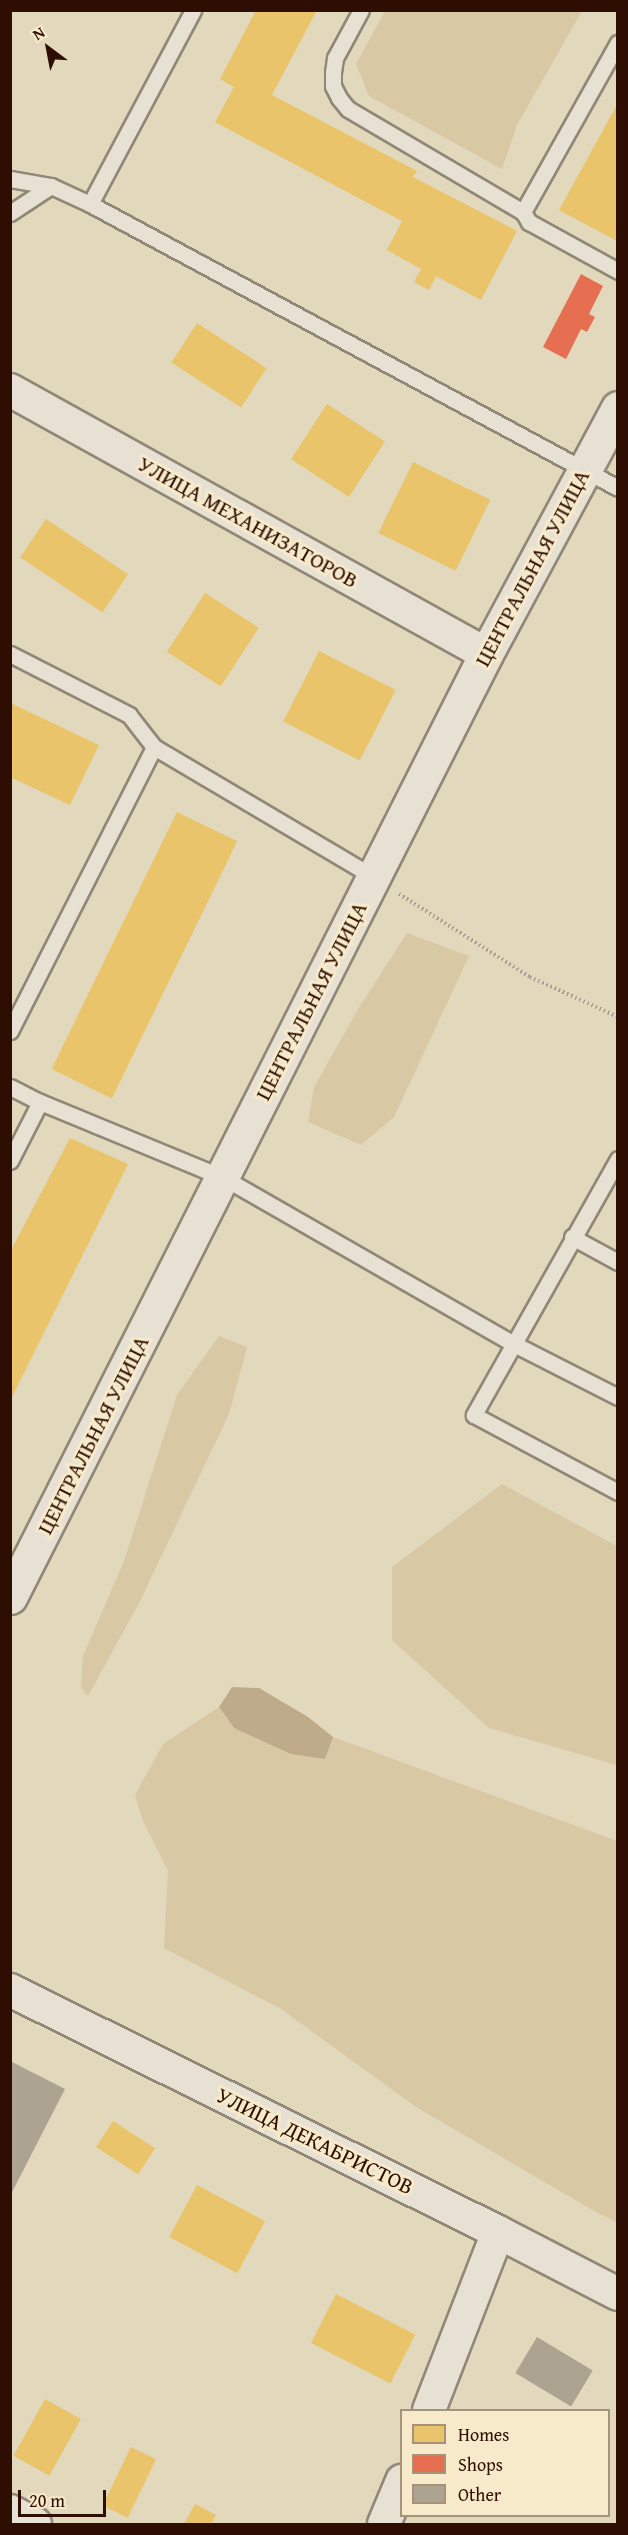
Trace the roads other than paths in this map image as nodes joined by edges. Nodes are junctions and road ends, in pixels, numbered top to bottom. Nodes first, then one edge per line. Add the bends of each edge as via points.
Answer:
1 (193, 10) edge
2 (361, 10) edge
3 (618, 43) edge
4 (10, 179) edge
5 (51, 186) junction
6 (90, 204) junction
7 (523, 212) junction
8 (10, 213) edge
9 (618, 271) edge
10 (10, 390) edge
11 (618, 408) edge
12 (585, 470) junction
13 (618, 488) edge
14 (10, 654) edge
15 (486, 654) junction
16 (154, 747) junction
17 (374, 877) junction
18 (10, 1031) edge
19 (10, 1087) edge
20 (40, 1102) junction
21 (618, 1159) edge
22 (10, 1161) edge
23 (224, 1178) junction
24 (572, 1238) junction
25 (618, 1262) edge
26 (512, 1343) junction
27 (618, 1397) edge
28 (618, 1492) edge
29 (10, 1597) edge
30 (10, 1990) edge
31 (498, 2232) junction
32 (618, 2294) edge
33 (429, 2409) edge
34 (400, 2486) edge
35 (10, 2511) edge
36 (35, 2524) edge
37 (384, 2524) edge

1 - 6 lane
2 - 7 lane via 335,58 333,86 339,98 348,109
3 - 7 lane
4 - 5 lane
5 - 6 lane
5 - 8 lane
6 - 12 lane
7 - 9 lane via 529,222
10 - 15 street, УЛИЦА МЕХАНИЗАТОРОВ
11 - 12 street, ЦЕНТРАЛЬНАЯ УЛИЦА
12 - 13 lane
12 - 15 street, ЦЕНТРАЛЬНАЯ УЛИЦА
14 - 16 lane via 129,715
15 - 17 street, ЦЕНТРАЛЬНАЯ УЛИЦА
16 - 17 lane
16 - 18 lane
17 - 23 street, ЦЕНТРАЛЬНАЯ УЛИЦА
19 - 20 lane
20 - 22 lane
20 - 23 lane
21 - 24 lane
23 - 26 lane
23 - 29 street, ЦЕНТРАЛЬНАЯ УЛИЦА
24 - 25 lane
24 - 26 lane
26 - 27 lane
26 - 28 lane via 474,1414
30 - 31 street, УЛИЦА ДЕКАБРИСТОВ
31 - 32 street, УЛИЦА ДЕКАБРИСТОВ
31 - 33 street
34 - 37 street
35 - 36 street

